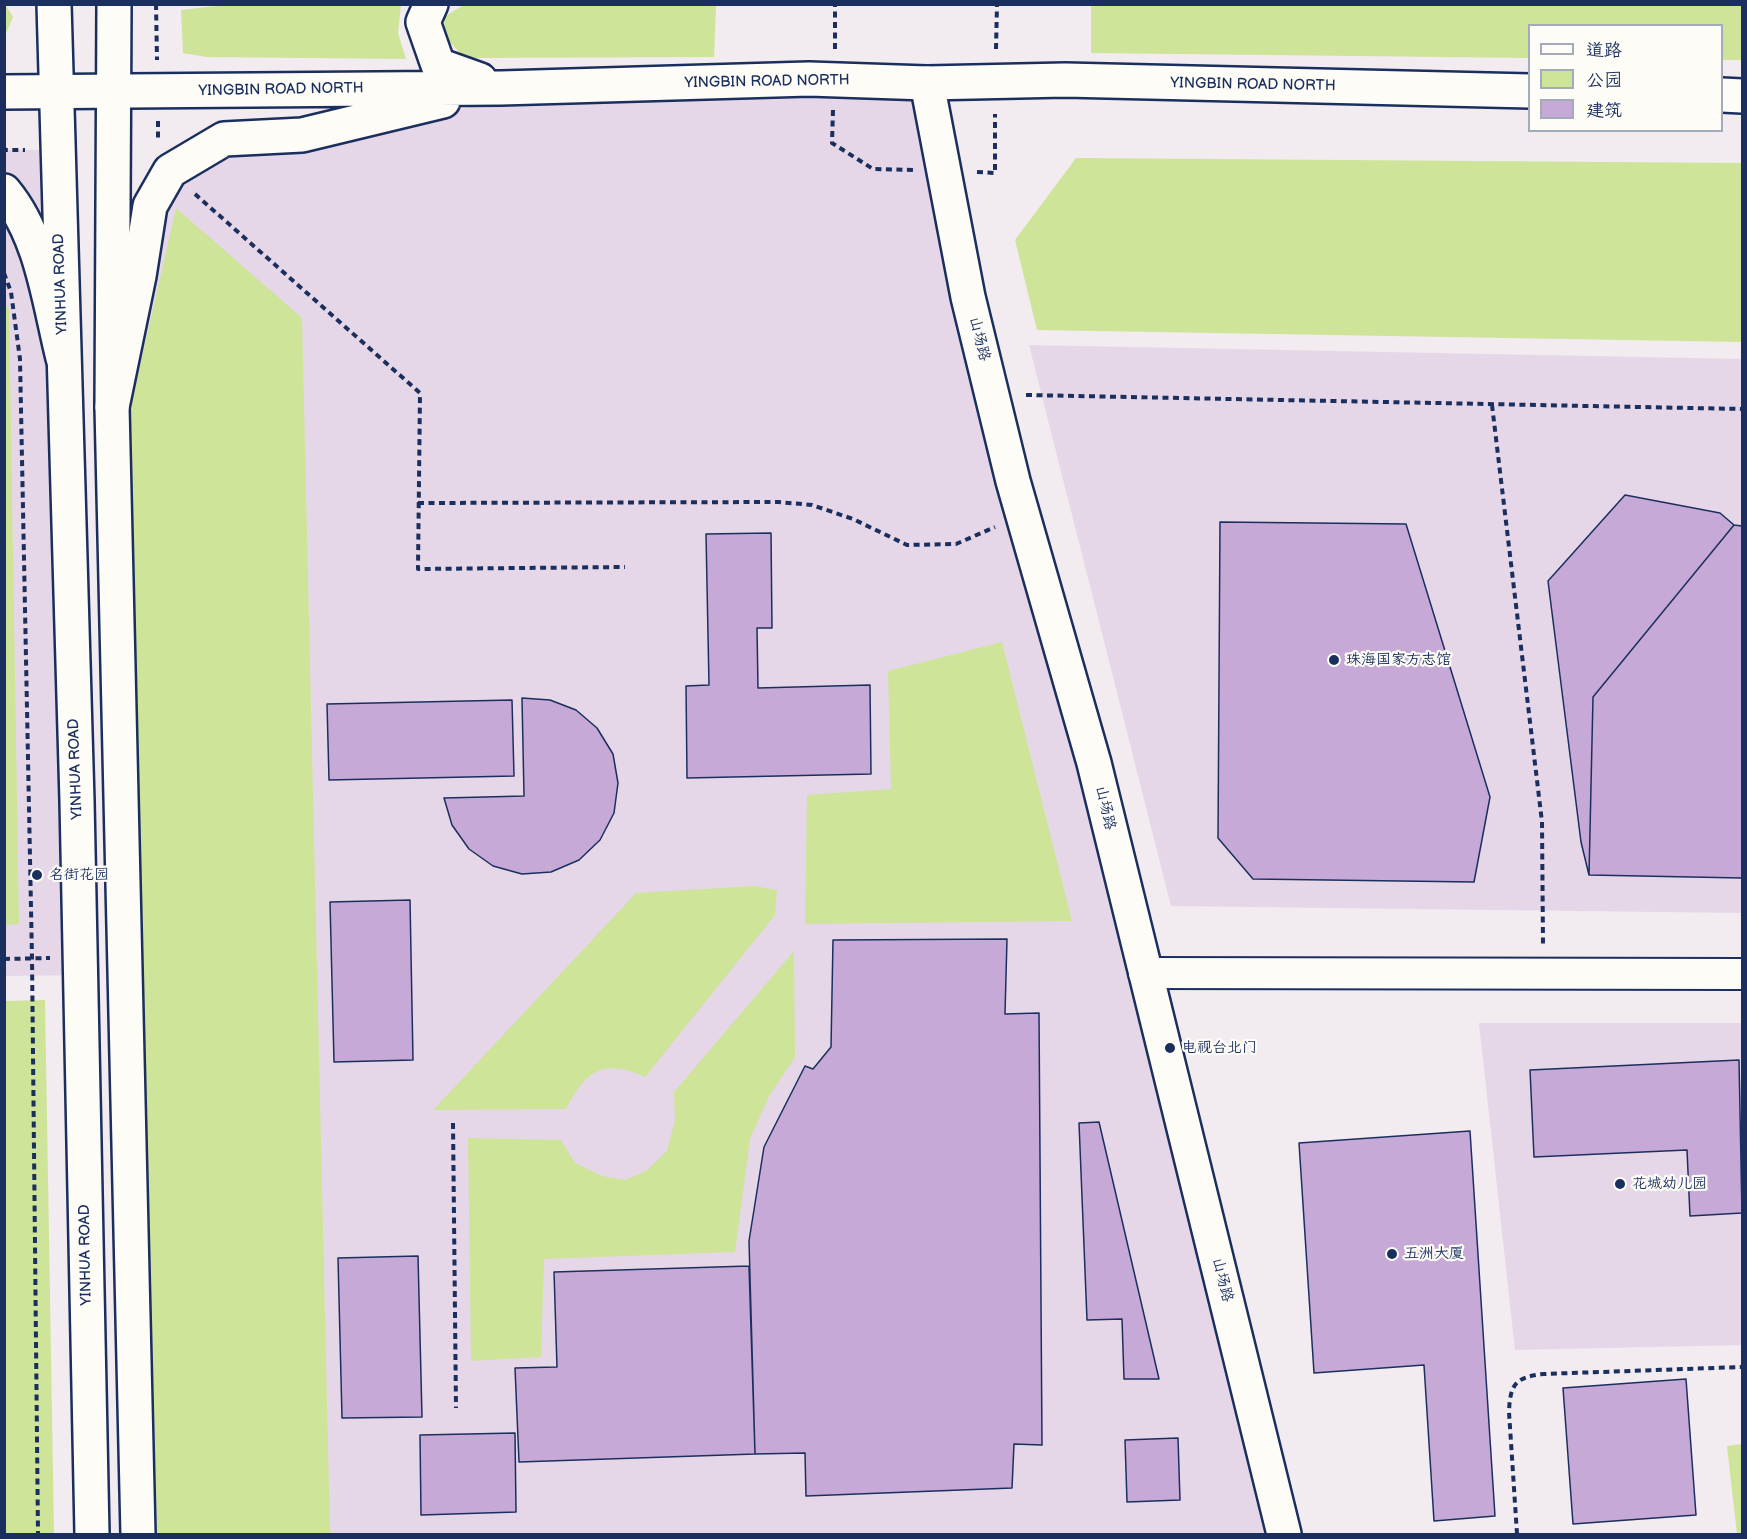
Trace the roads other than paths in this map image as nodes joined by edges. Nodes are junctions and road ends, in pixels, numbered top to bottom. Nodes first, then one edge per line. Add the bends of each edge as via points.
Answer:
1 (54, 4) edge
2 (114, 4) edge
3 (431, 4) edge
4 (927, 82) junction
5 (501, 88) junction
6 (1528, 91) edge
7 (4, 92) edge
8 (55, 92) junction
9 (113, 92) junction
10 (1723, 95) edge
11 (1743, 96) edge
12 (4, 191) edge
13 (63, 358) junction
14 (111, 408) junction
15 (1144, 973) junction
16 (1743, 974) edge
17 (92, 1534) edge
18 (138, 1534) edge
19 (1284, 1534) edge

1 - 8 main road, YINHUA ROAD
2 - 9 main road
3 - 5 main road via 423,22 438,65
4 - 5 main road, YINGBIN ROAD NORTH via 809,79
4 - 6 main road, YINGBIN ROAD NORTH via 1065,80
4 - 15 main road, 山场路 via 968,297 1022,514 1094,763
5 - 9 main road, YINGBIN ROAD NORTH
5 - 14 main road via 302,135 224,139 170,171 150,206
7 - 8 main road, YINGBIN ROAD NORTH
8 - 9 main road, YINGBIN ROAD NORTH
8 - 13 main road, YINHUA ROAD
9 - 14 main road
10 - 11 main road
12 - 13 main road via 34,240
13 - 17 main road, YINHUA ROAD
14 - 18 main road
15 - 16 street
15 - 19 main road, 山场路

